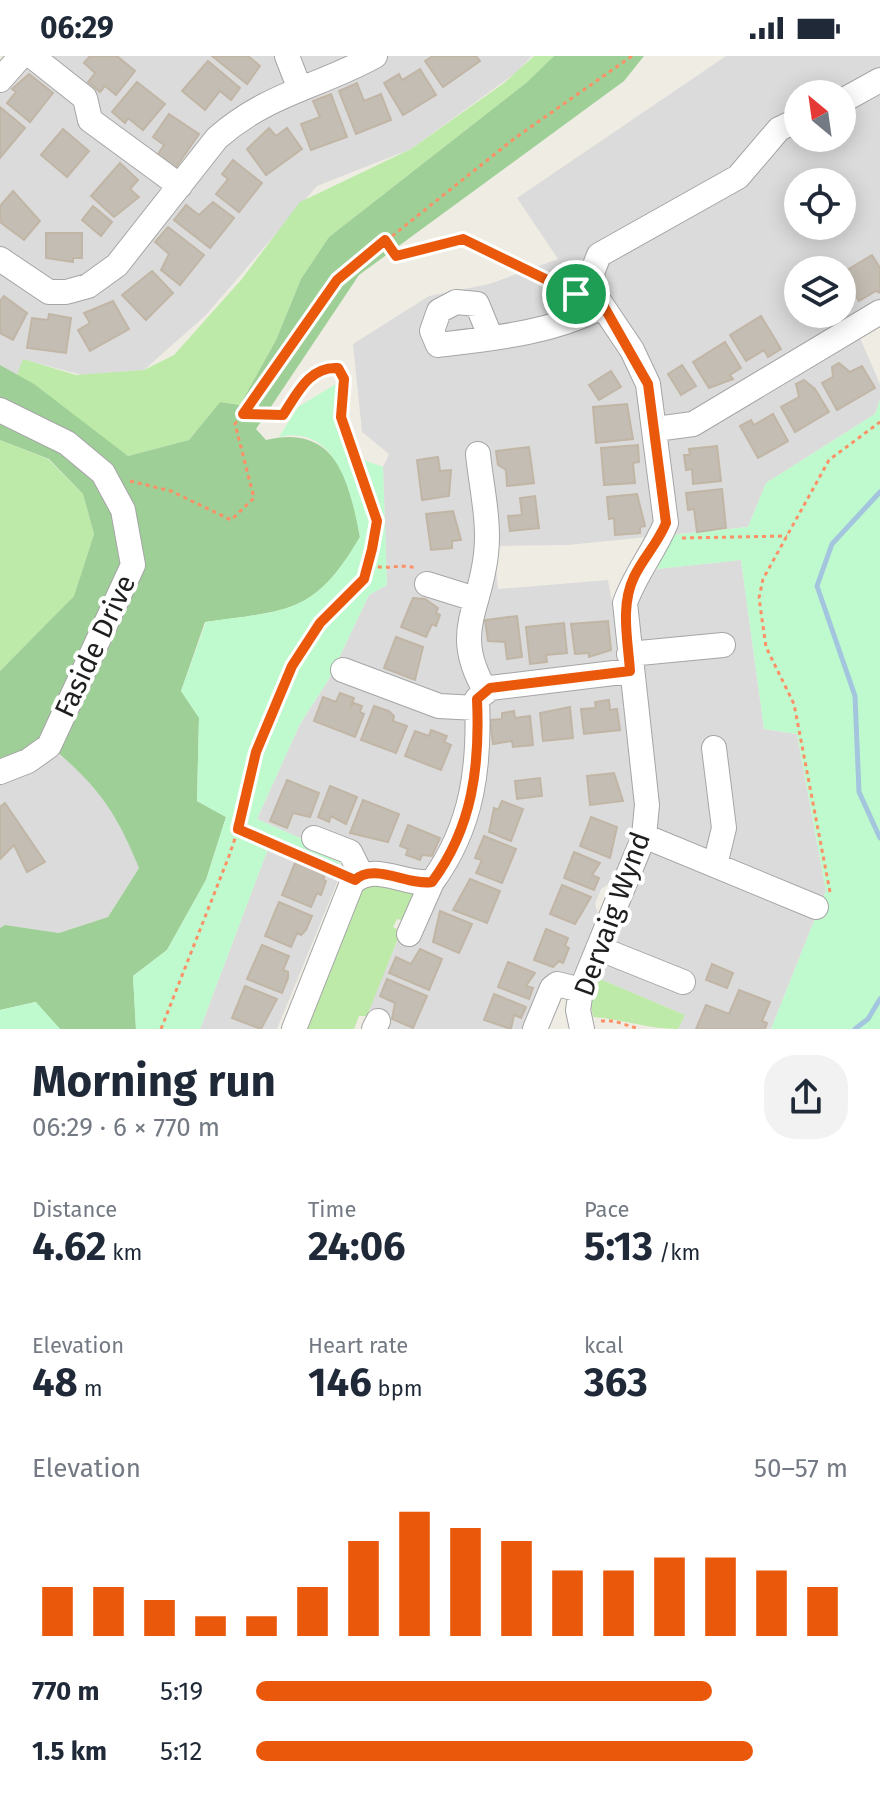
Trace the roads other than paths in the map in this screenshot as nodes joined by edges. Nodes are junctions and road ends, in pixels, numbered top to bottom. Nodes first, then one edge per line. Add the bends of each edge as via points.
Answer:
1 (21, 56) edge
2 (32, 56) edge
3 (287, 56) edge
4 (375, 56) edge
5 (0, 80) edge
6 (880, 80) edge
7 (299, 87) junction
8 (856, 93) edge
9 (784, 127) edge
10 (180, 186) junction
11 (0, 259) edge
12 (598, 298) junction
13 (880, 312) edge
14 (491, 338) dead end
15 (0, 410) edge
16 (656, 429) junction
17 (478, 454) dead end
18 (427, 584) road end
19 (475, 599) junction
20 (723, 645) dead end
21 (630, 663) junction
22 (343, 670) dead end
23 (481, 700) junction
24 (714, 748) dead end
25 (0, 772) edge
26 (644, 836) junction
27 (314, 838) dead end
28 (715, 865) junction
29 (358, 877) junction
30 (432, 882) junction
31 (816, 907) road end
32 (409, 934) dead end
33 (598, 948) junction
34 (683, 982) dead end
35 (581, 990) junction
36 (582, 1027) edge
37 (294, 1029) edge
38 (535, 1029) edge

1 - 5 street
2 - 10 street via 85,98 90,120
3 - 7 street
4 - 7 street
6 - 8 street
7 - 10 street via 235,122
9 - 12 street via 738,177 599,255 592,273
10 - 11 street via 117,265 88,286 49,292
12 - 14 street via 570,323
12 - 16 street, Dervaig Wynd via 648,384
13 - 16 street via 693,424
15 - 25 street, Faside Drive via 67,443 101,474 123,510 133,565 49,746
16 - 21 street, Dervaig Wynd via 666,523 625,603
17 - 19 street via 487,553
18 - 19 street
19 - 23 street via 468,627 470,666
20 - 21 street
21 - 23 street via 490,688
21 - 26 street, Dervaig Wynd via 647,805
22 - 23 street via 439,706
23 - 30 street via 476,781 447,861
24 - 28 street via 724,828
26 - 28 street
26 - 33 street, Dervaig Wynd
27 - 29 street via 350,852
28 - 31 street
29 - 30 street via 374,872 419,884
29 - 37 street
30 - 32 street
33 - 34 street
33 - 35 street, Dervaig Wynd
35 - 36 street, Dervaig Wynd
35 - 38 street via 557,984 552,988

